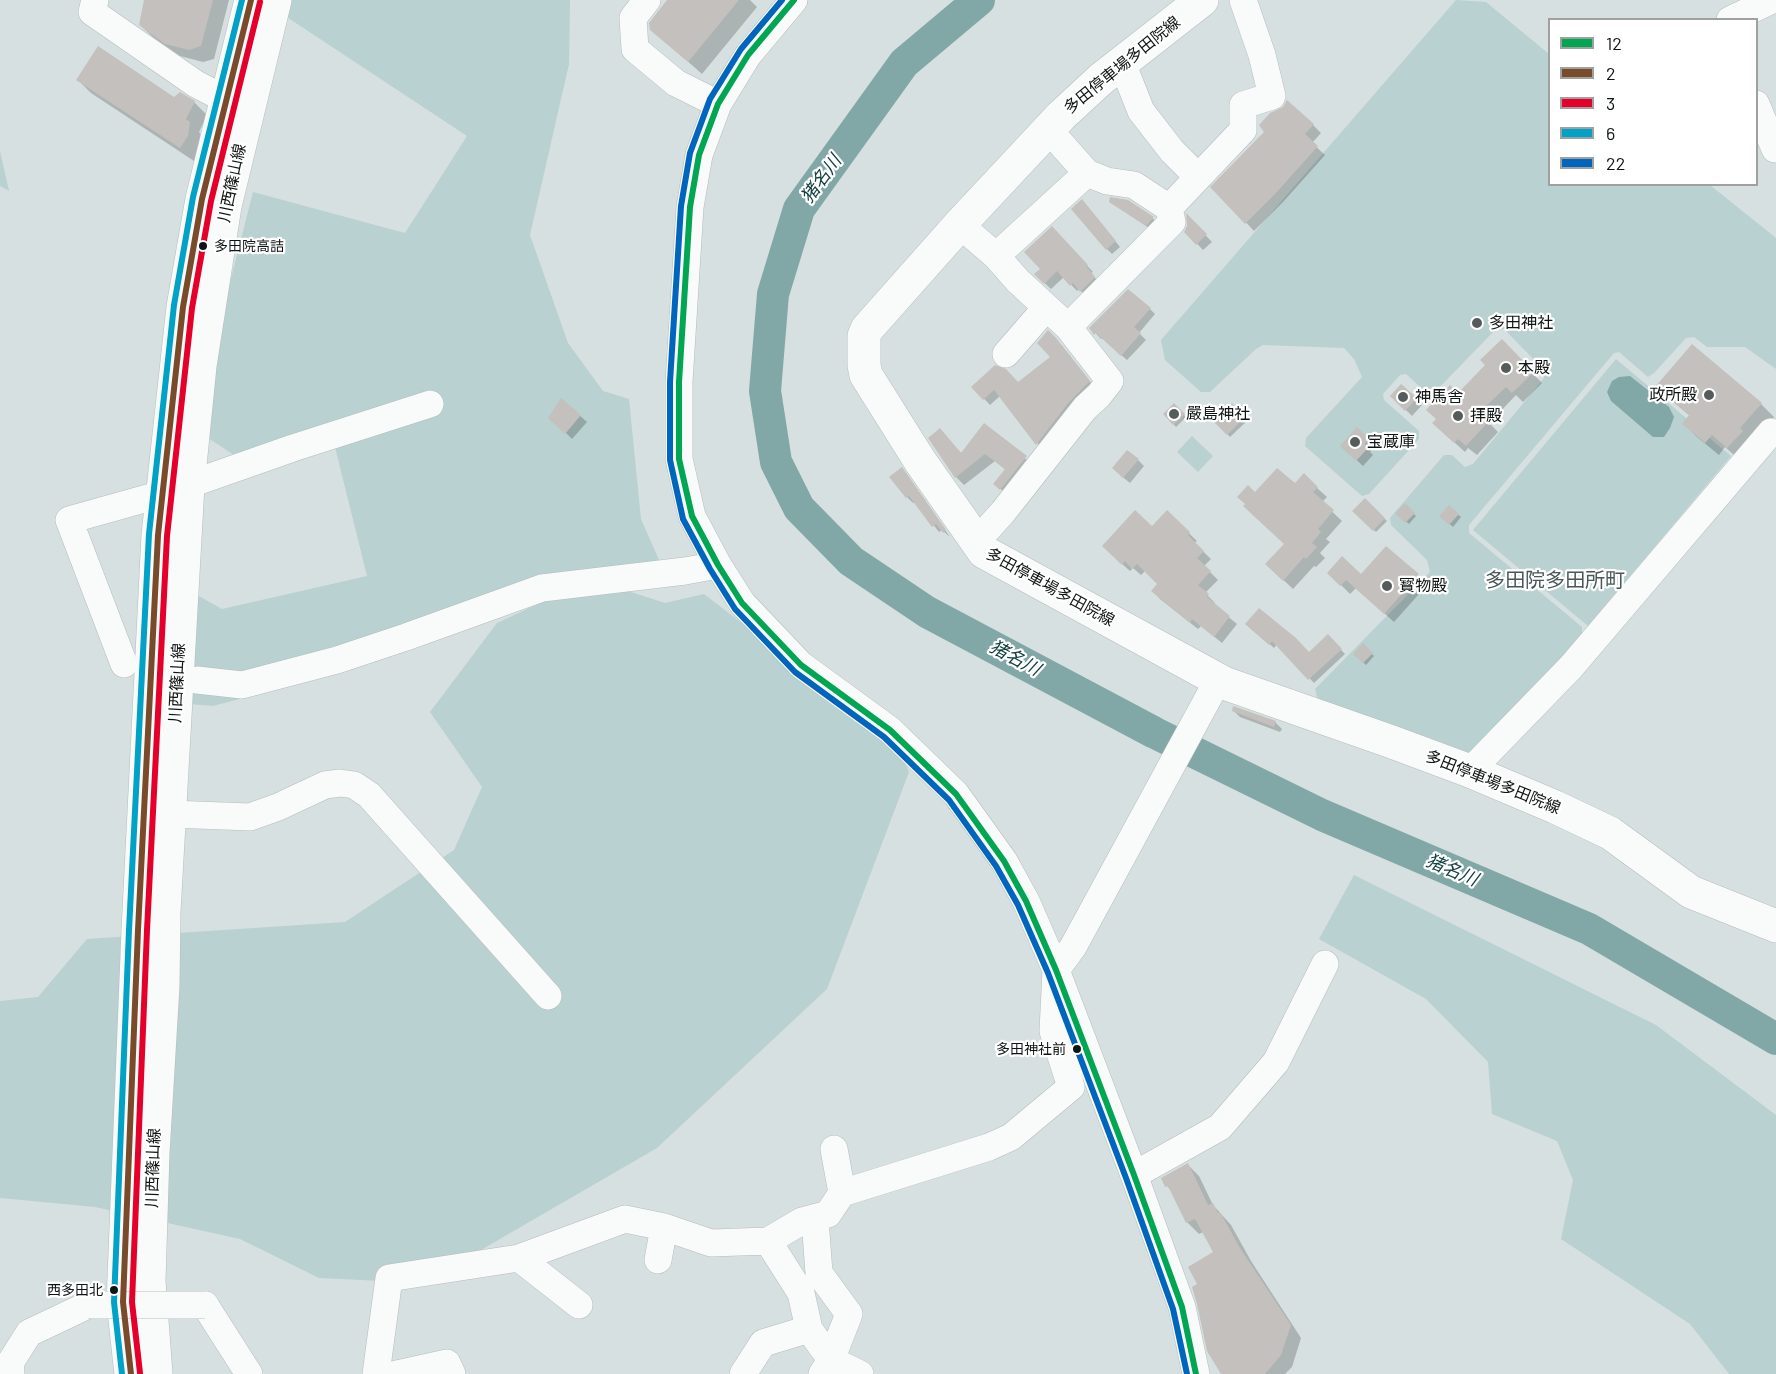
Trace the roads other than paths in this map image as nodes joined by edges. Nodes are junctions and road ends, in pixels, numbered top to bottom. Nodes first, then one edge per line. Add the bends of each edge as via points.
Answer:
1 (95, 0) edge
2 (251, 0) edge
3 (275, 0) edge
4 (646, 0) edge
5 (794, 0) edge
6 (1203, 0) edge
7 (1243, 0) edge
8 (1772, 0) edge
9 (1734, 18) edge
10 (1122, 63) junction
11 (225, 99) junction
12 (718, 104) junction
13 (1758, 109) edge
14 (1048, 129) junction
15 (1775, 149) edge
16 (1087, 173) junction
17 (1198, 177) junction
18 (1169, 208) junction
19 (960, 225) junction
20 (996, 256) junction
21 (1046, 308) junction
22 (1068, 327) junction
23 (1006, 354) dead end
24 (430, 404) dead end
25 (1774, 431) edge
26 (175, 489) junction
27 (976, 542) junction
28 (718, 565) junction
29 (124, 664) dead end
30 (197, 680) dead end
31 (1213, 690) junction
32 (1470, 771) junction
33 (170, 814) junction
34 (1776, 926) edge
35 (1324, 964) dead end
36 (1056, 970) junction
37 (149, 992) junction
38 (548, 996) dead end
39 (834, 1149) dead end
40 (141, 1158) junction
41 (1134, 1175) junction
42 (842, 1192) junction
43 (815, 1219) junction
44 (663, 1227) junction
45 (768, 1241) junction
46 (519, 1258) junction
47 (658, 1260) dead end
48 (579, 1305) dead end
49 (809, 1329) junction
50 (827, 1367) edge
51 (11, 1374) edge
52 (131, 1374) edge
53 (156, 1374) edge
54 (249, 1374) edge
55 (376, 1374) edge
56 (397, 1374) edge
57 (452, 1374) edge
58 (743, 1374) edge
59 (860, 1374) edge
60 (1196, 1374) edge

1 - 11 street via 92,12 196,84
2 - 11 main road, 川西篠山線
3 - 26 main road, 川西篠山線 via 225,206 200,366
4 - 12 street via 633,18 634,49 676,83
5 - 12 street via 748,56
6 - 10 main road, 多田停車場多田院線
7 - 17 street via 1272,96 1243,105 1244,130
8 - 9 street
10 - 14 main road, 多田停車場多田院線
10 - 17 street via 1141,111
11 - 26 main road, 川西篠山線 via 183,307
12 - 28 street via 699,155 690,207 679,382 679,459 692,516
13 - 15 street
14 - 16 street
14 - 19 main road, 多田停車場多田院線
16 - 18 street via 1107,182 1134,185
16 - 20 street
17 - 18 street
18 - 22 street via 1172,222
19 - 20 street
19 - 27 main road, 多田停車場多田院線 via 867,329 864,365 866,375 920,461
20 - 21 street
21 - 22 street
21 - 23 street
22 - 27 street via 1110,381
24 - 26 street
25 - 32 street via 1571,667
26 - 29 street via 69,520
26 - 33 main road, 川西篠山線
26 - 37 main road, 川西篠山線 via 158,535
27 - 31 main road, 多田停車場多田院線 via 984,552
28 - 30 street via 542,588 406,638 242,686
28 - 36 street via 742,603 801,665 890,730 956,794 1004,861
31 - 32 main road, 多田停車場多田院線
31 - 36 street via 1073,947
32 - 34 main road, 多田停車場多田院線 via 1610,832 1691,892
33 - 37 main road, 川西篠山線 via 164,912
33 - 38 street via 250,817 325,785 354,786 369,795
35 - 41 street via 1276,1062 1220,1127
36 - 41 street
36 - 42 street via 1053,1031 1071,1087 1011,1137
37 - 40 main road, 川西篠山線
39 - 42 street
40 - 52 main road, 川西篠山線 via 123,1302
40 - 53 main road, 川西篠山線
41 - 60 street via 1182,1307
42 - 43 street via 828,1214
43 - 45 street via 802,1221
43 - 50 street via 819,1273 849,1314
44 - 45 street via 711,1243
44 - 46 street via 625,1219
44 - 47 street
45 - 49 street via 801,1293
46 - 48 street
46 - 55 street via 389,1278
49 - 50 street
49 - 58 street via 763,1343
50 - 59 street
51 - 54 street, bridge via 10,1363 29,1333 88,1305 206,1305
56 - 57 street via 447,1363

